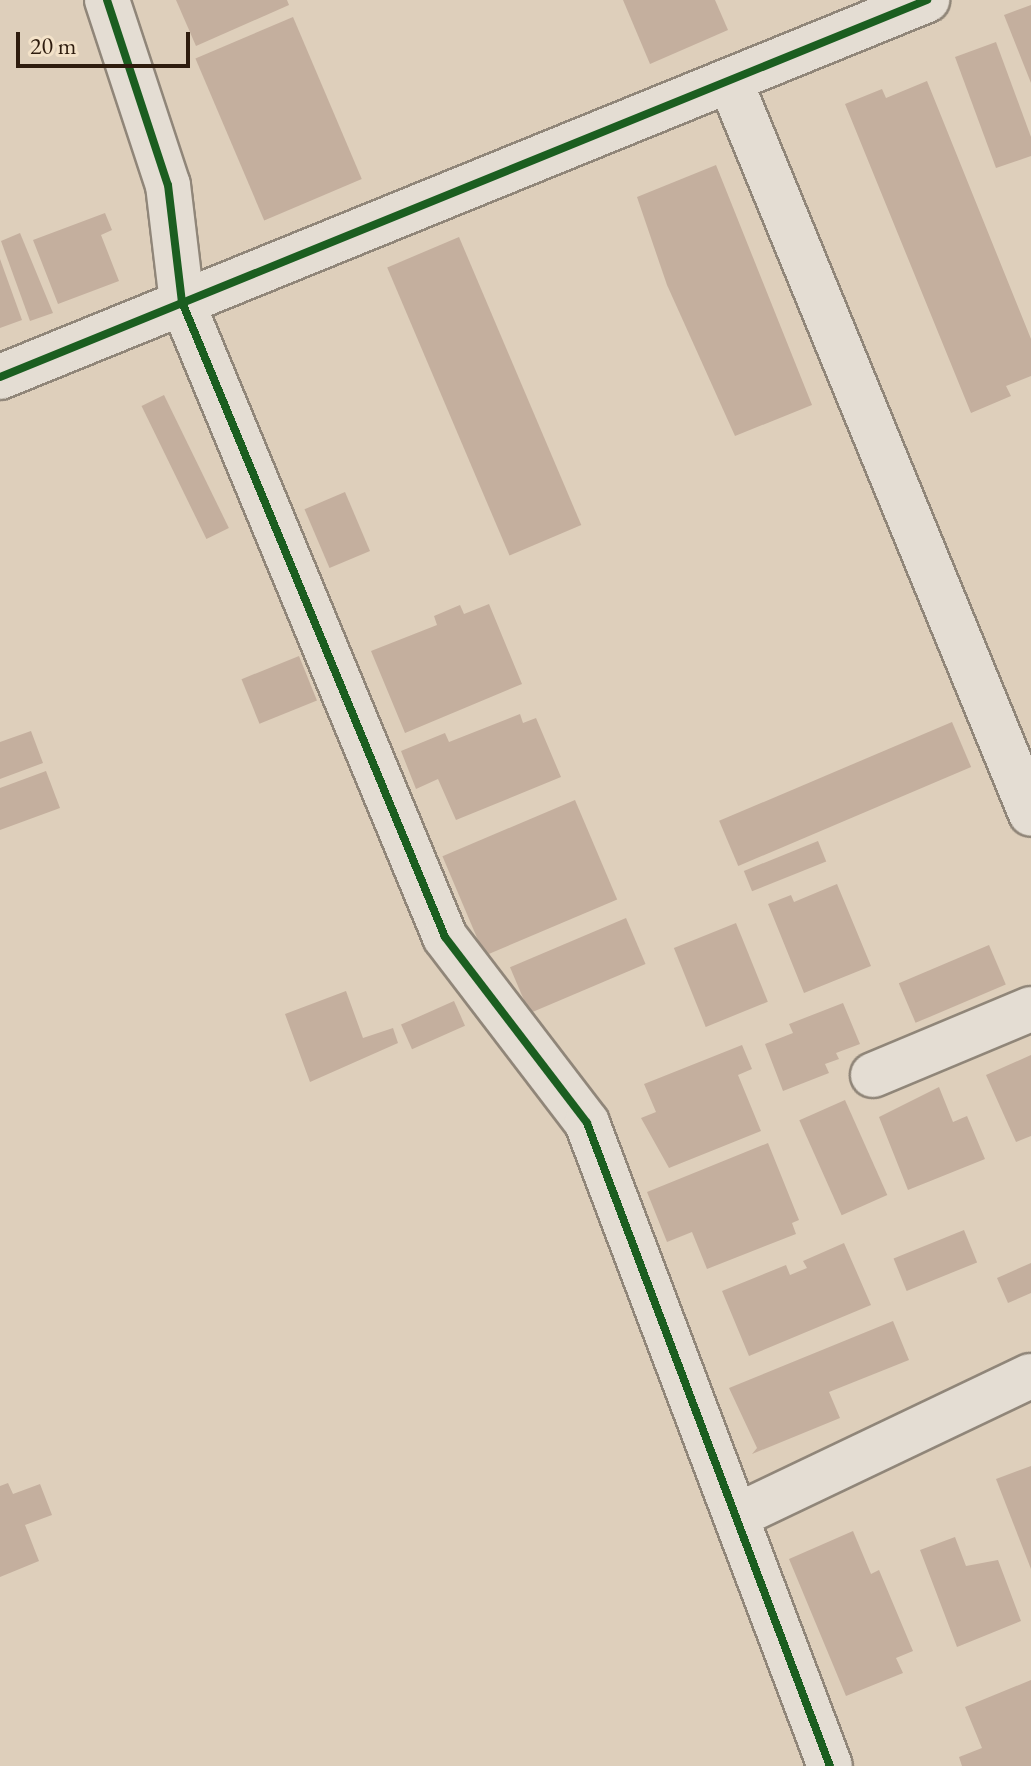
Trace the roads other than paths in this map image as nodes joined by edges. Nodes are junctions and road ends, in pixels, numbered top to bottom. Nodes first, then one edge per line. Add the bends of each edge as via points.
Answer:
1 (107, 0) edge
2 (927, 0) edge
3 (730, 81) junction
4 (182, 302) junction
5 (0, 377) edge
6 (1031, 814) edge
7 (1031, 1009) edge
8 (873, 1075) dead end
9 (1031, 1376) edge
10 (739, 1515) junction
11 (830, 1766) edge

1 - 4 street via 168,185
2 - 3 street
3 - 4 street
3 - 6 street
4 - 5 street
4 - 10 street via 445,937 587,1123
7 - 8 street
9 - 10 street
10 - 11 street

